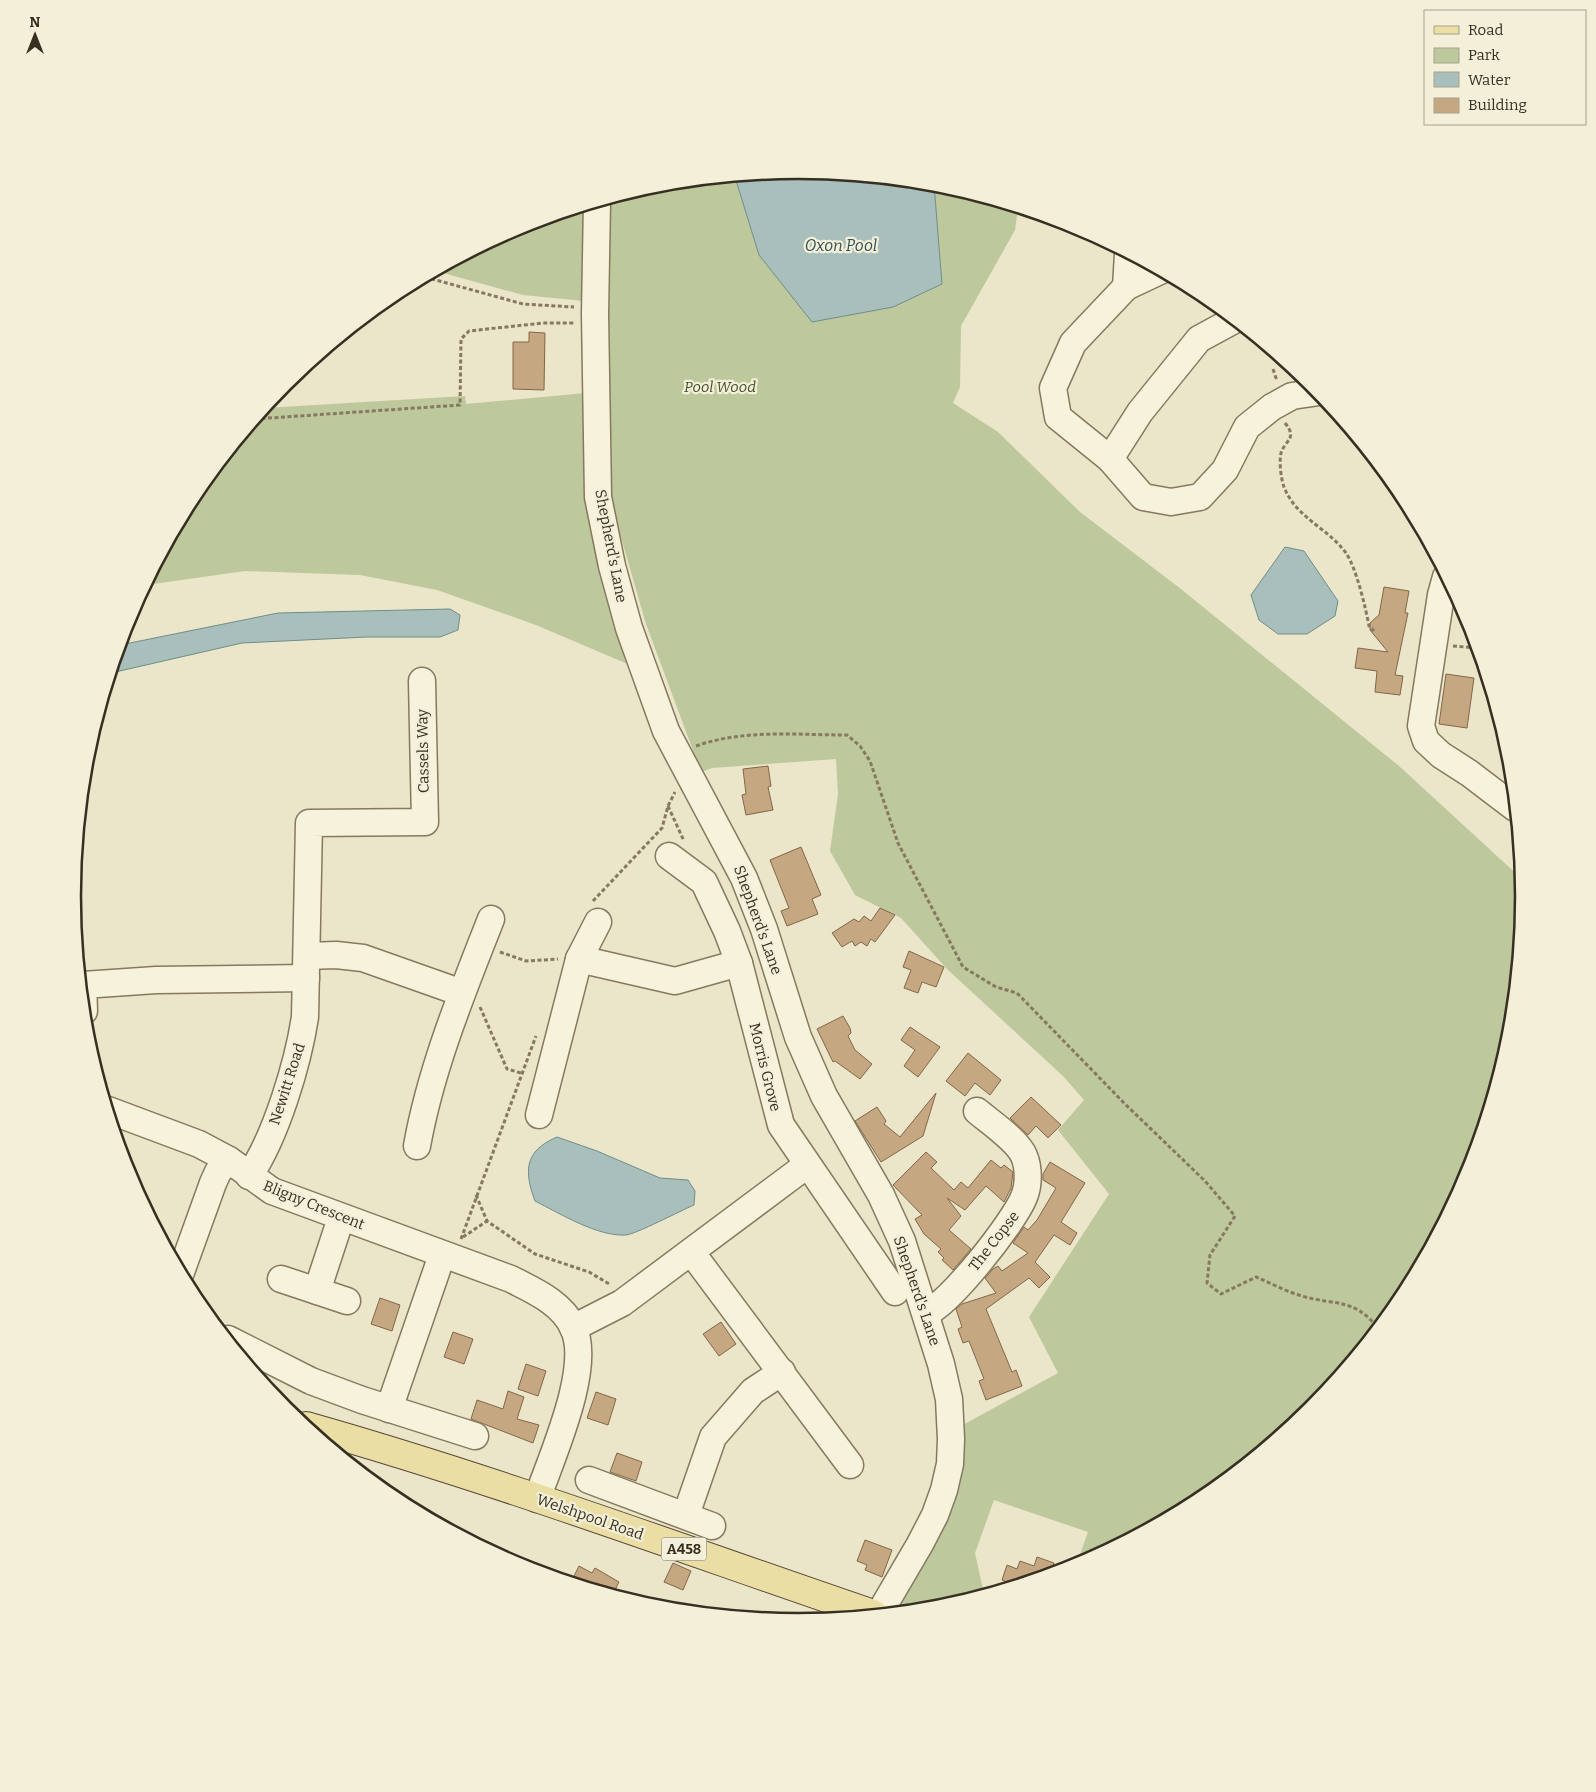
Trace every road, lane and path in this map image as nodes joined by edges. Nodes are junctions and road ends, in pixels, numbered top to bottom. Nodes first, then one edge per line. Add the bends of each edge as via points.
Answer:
1 (597, 209) edge
2 (1128, 260) edge
3 (1154, 274) edge
4 (433, 279) edge
5 (1126, 287) junction
6 (589, 316) junction
7 (1228, 323) edge
8 (1309, 393) edge
9 (1272, 407) junction
10 (263, 418) edge
11 (1110, 459) junction
12 (1444, 585) edge
13 (1374, 631) dead end
14 (422, 681) dead end
15 (677, 753) junction
16 (1509, 803) edge
17 (309, 823) joint
18 (668, 856) dead end
19 (491, 919) dead end
20 (598, 922) dead end
21 (481, 945) junction
22 (579, 959) junction
23 (740, 963) junction
24 (306, 967) junction
25 (87, 985) edge
26 (462, 993) junction
27 (520, 1073) dead end
28 (977, 1111) dead end
29 (115, 1113) edge
30 (539, 1115) dead end
31 (417, 1146) dead end
32 (229, 1160) junction
33 (807, 1165) junction
34 (250, 1176) junction
35 (476, 1195) dead end
36 (342, 1218) junction
37 (487, 1221) junction
38 (462, 1238) dead end
39 (692, 1253) junction
40 (442, 1255) junction
41 (183, 1264) edge
42 (281, 1279) dead end
43 (318, 1291) junction
44 (895, 1292) dead end
45 (347, 1301) dead end
46 (622, 1303) junction
47 (926, 1313) junction
48 (1374, 1323) edge
49 (573, 1328) junction
50 (239, 1345) edge
51 (782, 1372) junction
52 (389, 1409) junction
53 (319, 1430) edge
54 (475, 1436) dead end
55 (850, 1465) dead end
56 (588, 1480) dead end
57 (537, 1499) junction
58 (686, 1515) junction
59 (712, 1526) dead end
60 (883, 1608) edge
61 (860, 1610) edge

1 - 6 street, Shepherd's Lane
2 - 5 street
3 - 5 street
4 - 6 path via 523,304
5 - 11 street via 1074,343 1053,388 1058,417
6 - 10 path via 469,331 461,339 460,405
6 - 15 street, Shepherd's Lane via 598,497 629,628 666,732
7 - 11 street via 1199,339 1140,412
8 - 9 street via 1292,396
9 - 11 street via 1247,427 1225,470 1200,497 1171,502 1143,497
9 - 13 path via 1290,430 1290,439 1281,453 1284,487 1306,519 1347,554 1369,626
12 - 16 street via 1421,726 1426,741 1441,755
14 - 17 street, Cassels Way via 425,822
15 - 47 street, Shepherd's Lane via 744,878 764,929 798,1038 824,1096 881,1195 902,1241
15 - 48 path via 712,740 743,735 847,735 870,761 898,843 963,967 996,987 1017,993 1205,1181 1235,1216 1210,1255 1207,1283 1221,1294 1256,1277 1302,1296 1342,1302 1366,1314
17 - 24 street, Newitt Road
18 - 23 street, Morris Grove via 704,882
19 - 21 street
20 - 22 street
21 - 22 path via 526,960
21 - 26 street
22 - 23 street via 675,981
22 - 30 street
23 - 33 street, Morris Grove via 781,1125
24 - 25 street
24 - 26 street via 336,955 363,958
24 - 34 street, Newitt Road via 305,1017 300,1048 274,1126
26 - 27 path via 477,1000 507,1069
26 - 31 street via 427,1101
28 - 47 street, The Copse via 1024,1154 1028,1182 1025,1195 1017,1213 964,1279 944,1302
29 - 32 street, Bligny Crescent via 199,1144
32 - 34 street, Bligny Crescent
32 - 41 street via 212,1183
33 - 39 street
33 - 44 street, Morris Grove
34 - 36 street, Bligny Crescent via 272,1191
35 - 37 path
36 - 40 street, Bligny Crescent
36 - 43 street
37 - 38 path
37 - 46 path via 535,1254 609,1282
39 - 46 street
39 - 51 street
40 - 49 street, Bligny Crescent via 545,1296
40 - 52 street
42 - 43 street
43 - 45 street
46 - 49 street
47 - 60 street, Shepherd's Lane via 949,1400 950,1464 935,1515
49 - 57 street, Bligny Crescent via 579,1365 575,1387
50 - 52 street via 311,1381
51 - 55 street
51 - 58 street via 753,1391 714,1436
52 - 54 street
53 - 57 main road, Welshpool Road / A458
56 - 58 street
57 - 61 main road, Welshpool Road / A458
58 - 59 street

